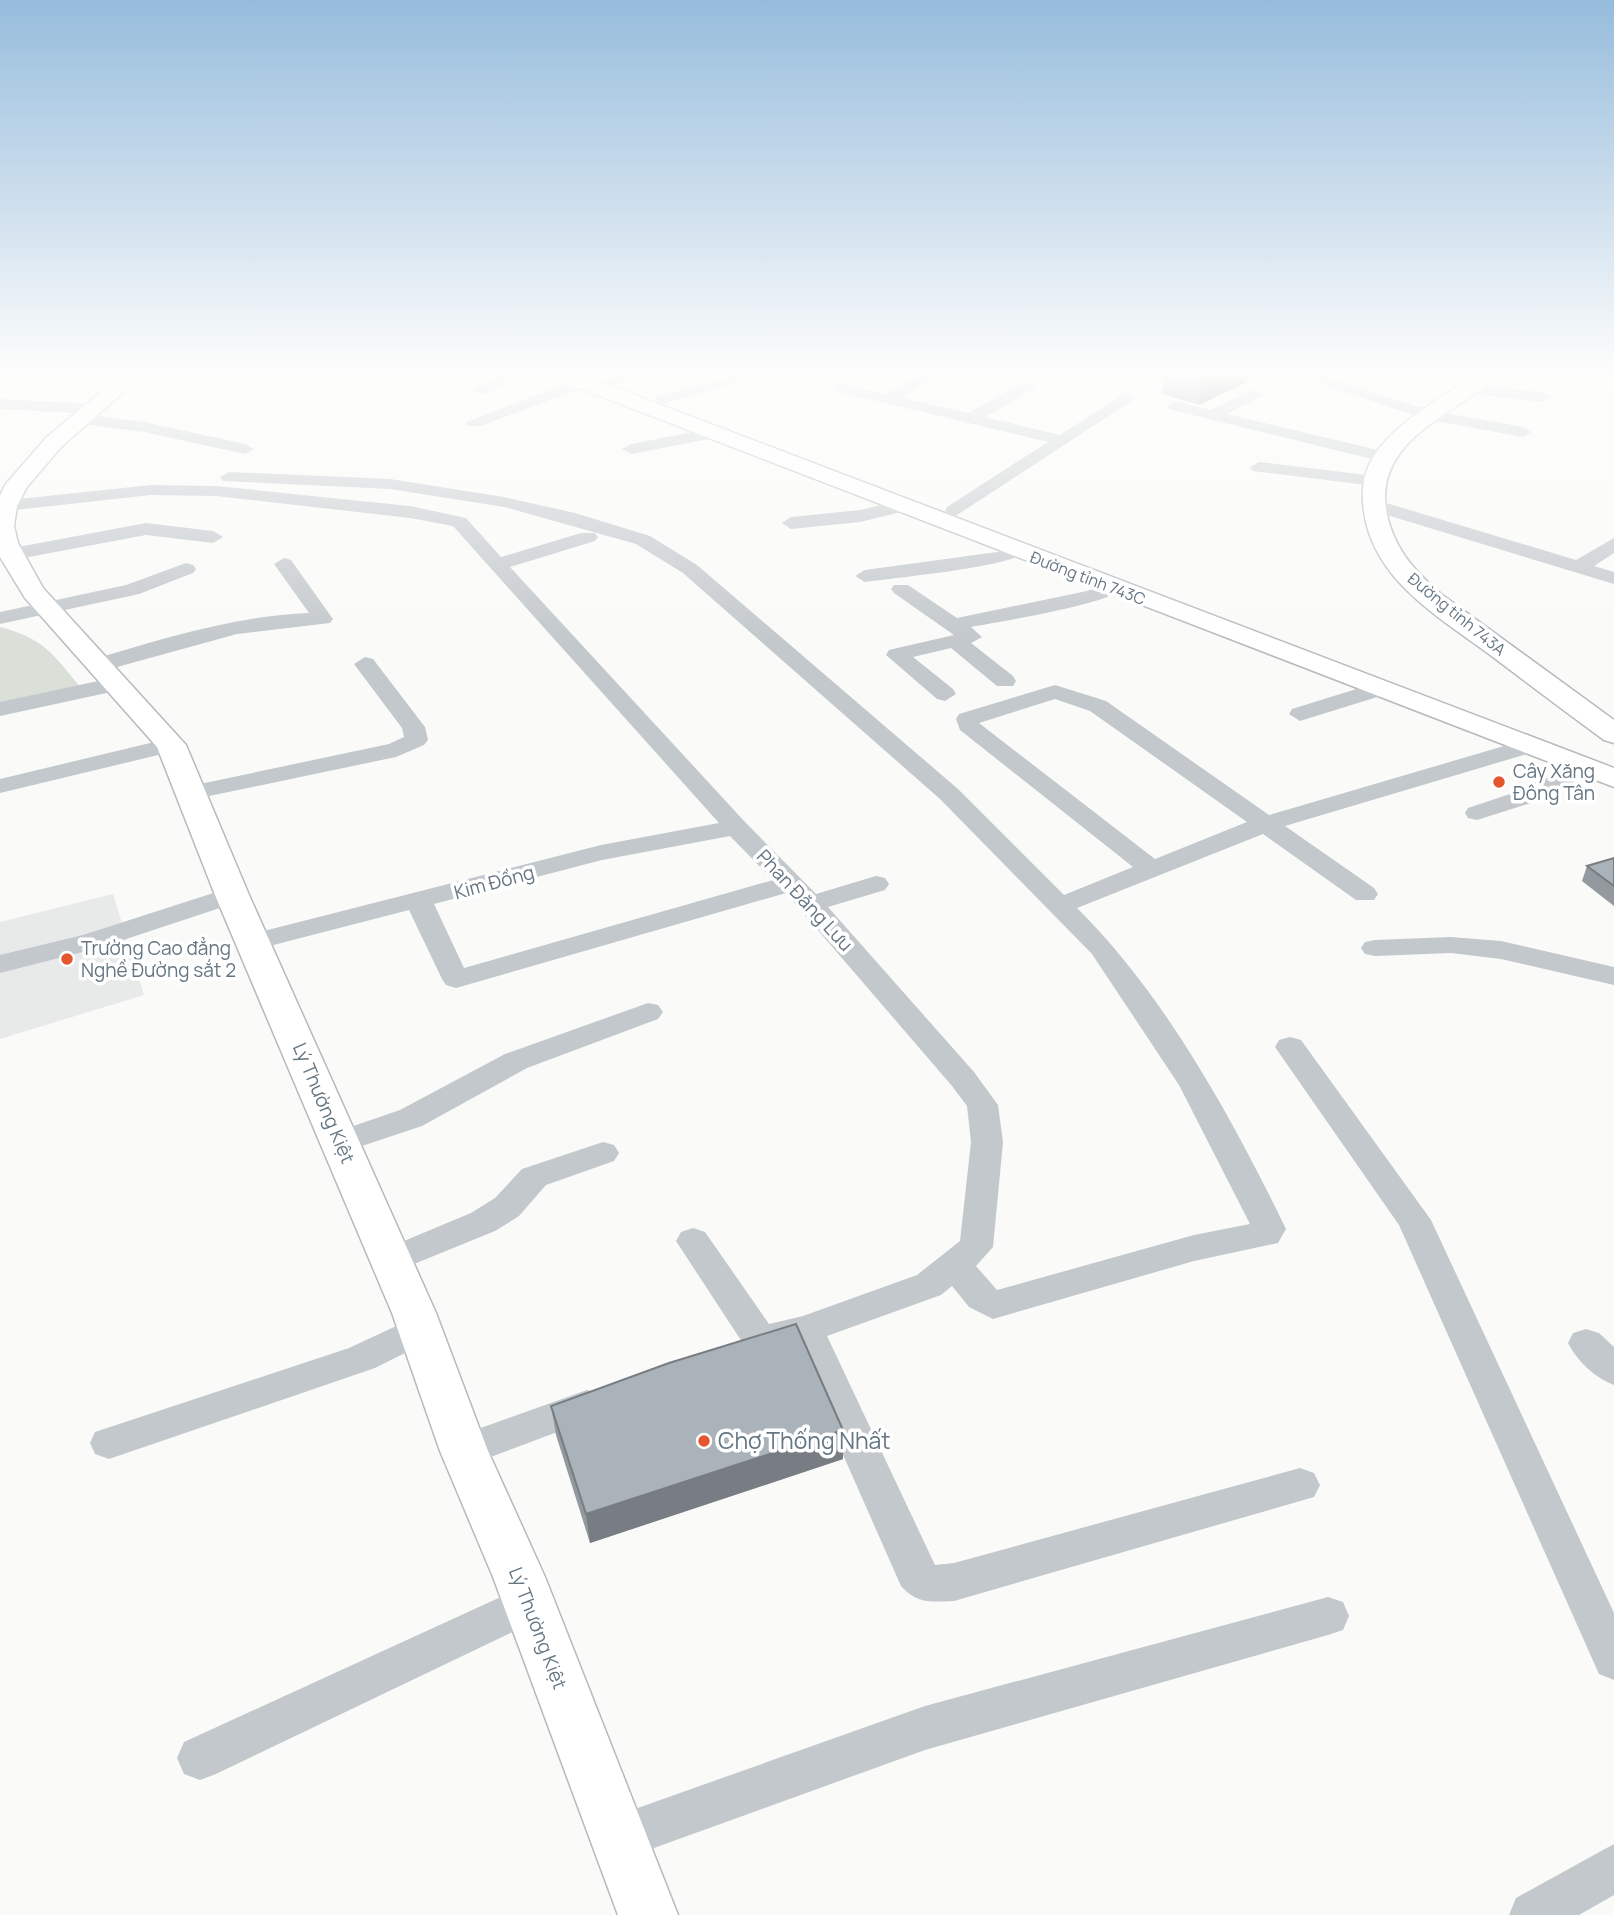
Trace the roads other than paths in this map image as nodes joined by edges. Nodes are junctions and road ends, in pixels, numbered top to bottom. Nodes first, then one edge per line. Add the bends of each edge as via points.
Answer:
1 (31, 464) edge
2 (794, 464) edge
3 (833, 464) edge
4 (1024, 464) edge
5 (1382, 464) edge
6 (1259, 467) dead end
7 (1374, 493) junction
8 (6, 498) edge
9 (902, 506) junction
10 (954, 511) junction
11 (791, 523) dead end
12 (213, 537) dead end
13 (588, 537) dead end
14 (1614, 544) edge
15 (1017, 551) junction
16 (13, 554) junction
17 (284, 564) dead end
18 (498, 564) junction
19 (1578, 567) junction
20 (186, 569) dead end
21 (865, 576) dead end
22 (1614, 578) edge
23 (1113, 588) junction
24 (901, 589) dead end
25 (48, 609) junction
26 (0, 618) edge
27 (954, 633) junction
28 (365, 664) dead end
29 (108, 675) junction
30 (1005, 681) dead end
31 (1379, 689) junction
32 (945, 694) dead end
33 (0, 709) edge
34 (1300, 714) dead end
35 (171, 745) junction
36 (1529, 746) junction
37 (1607, 761) edge
38 (0, 786) edge
39 (190, 793) junction
40 (1477, 813) dead end
41 (1264, 825) junction
42 (736, 827) junction
43 (1150, 868) junction
44 (876, 884) dead end
45 (802, 894) junction
46 (1365, 894) dead end
47 (232, 895) junction
48 (421, 901) junction
49 (1072, 901) dead end
50 (254, 942) junction
51 (1376, 948) dead end
52 (0, 964) edge
53 (1614, 976) edge
54 (648, 1012) dead end
55 (1290, 1048) dead end
56 (341, 1142) junction
57 (603, 1153) dead end
58 (693, 1241) dead end
59 (392, 1260) junction
60 (954, 1264) junction
61 (420, 1329) junction
62 (806, 1329) junction
63 (1586, 1343) dead end
64 (1614, 1370) edge
65 (615, 1394) edge
66 (109, 1443) dead end
67 (464, 1451) junction
68 (1300, 1485) dead end
69 (529, 1603) junction
70 (1328, 1616) dead end
71 (1614, 1660) edge
72 (200, 1758) dead end
73 (618, 1838) junction
74 (1614, 1868) edge
75 (648, 1915) edge
76 (1533, 1915) edge

1 - 8 main road
2 - 9 main road, Đường tỉnh 743C
3 - 10 main road, Đường tỉnh 743C
4 - 10 street
5 - 7 main road
6 - 7 street
7 - 19 street
7 - 37 main road, Đường tỉnh 743A via 1388,551 1415,582
8 - 16 main road, Lý Thường Kiệt via 1,523
8 - 18 street, Phan Đăng Lưu via 216,491 372,507 459,522
8 - 60 street via 253,476 390,484 504,502 609,528 643,540 690,569 949,793 1102,947 1193,1082 1269,1229 1266,1234 1194,1248 993,1304 981,1297
9 - 11 street via 860,516
9 - 15 main road, Đường tỉnh 743C
10 - 37 main road, Đường tỉnh 743C
12 - 16 street via 146,529
13 - 18 street
14 - 19 street
15 - 21 street
15 - 23 main road, Đường tỉnh 743C
16 - 25 main road, Lý Thường Kiệt via 21,575
17 - 29 street via 323,619 237,627
18 - 42 street, Phan Đăng Lưu
19 - 22 street
20 - 25 street via 156,583
23 - 27 street
23 - 31 main road, Đường tỉnh 743C
24 - 27 street
25 - 26 street
25 - 29 main road, Lý Thường Kiệt
27 - 30 street
27 - 32 street via 897,655
28 - 39 street via 413,727 416,740 396,750
29 - 33 street
29 - 35 main road, Lý Thường Kiệt
31 - 34 street
31 - 36 main road, Đường tỉnh 743C
35 - 38 street
35 - 39 main road, Lý Thường Kiệt
36 - 37 main road, Đường tỉnh 743C
36 - 41 street
37 - 40 street
39 - 47 main road, Lý Thường Kiệt
41 - 43 street
41 - 43 street via 1098,706 1055,692 967,719 968,725
41 - 46 street
42 - 45 street, Phan Đăng Lưu
42 - 48 street, Kim Đồng via 601,853
43 - 49 street
44 - 45 street
45 - 48 street via 456,979 427,923
45 - 60 street, Phan Đăng Lưu via 982,1105 987,1142 976,1247
47 - 50 main road, Lý Thường Kiệt
47 - 52 street via 92,941
48 - 50 street, Kim Đồng
50 - 56 main road, Lý Thường Kiệt
51 - 53 street via 1451,945 1501,950
54 - 56 street via 516,1061 411,1118
55 - 71 street via 1413,1220
56 - 59 main road, Lý Thường Kiệt
57 - 59 street via 534,1177 507,1207 483,1222
58 - 62 street, Phan Đăng Lưu via 745,1346
59 - 61 main road, Lý Thường Kiệt
60 - 62 street, Phan Đăng Lưu via 929,1285
61 - 66 street via 362,1357
61 - 67 main road, Lý Thường Kiệt
62 - 68 street via 916,1573 926,1584 954,1582
63 - 64 street
65 - 67 street
67 - 69 main road, Lý Thường Kiệt
69 - 72 street
69 - 73 main road, Lý Thường Kiệt
70 - 73 street via 925,1728
73 - 75 main road, Lý Thường Kiệt
74 - 76 street

